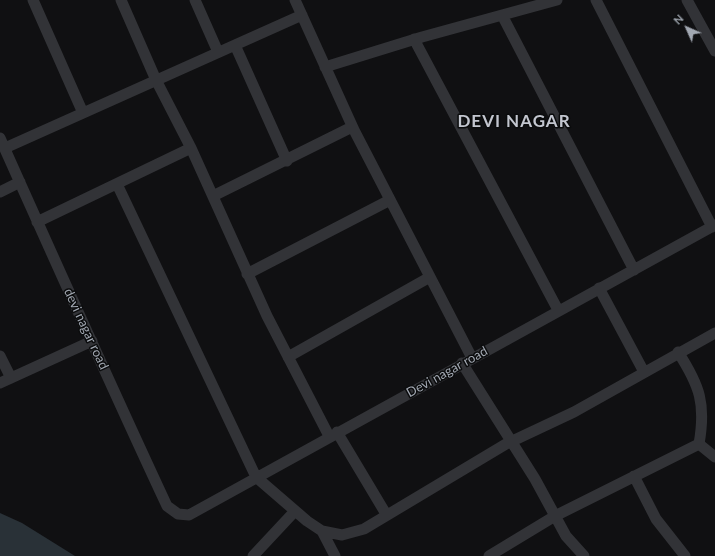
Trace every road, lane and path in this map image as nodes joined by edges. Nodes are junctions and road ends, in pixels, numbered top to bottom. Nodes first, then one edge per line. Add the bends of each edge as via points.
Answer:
1 (33, 0) edge
2 (121, 0) edge
3 (195, 0) edge
4 (295, 0) edge
5 (557, 0) edge
6 (596, 0) edge
7 (687, 0) edge
8 (302, 15) junction
9 (502, 15) junction
10 (414, 39) junction
11 (235, 45) junction
12 (715, 51) edge
13 (218, 52) junction
14 (325, 67) junction
15 (156, 80) junction
16 (83, 113) junction
17 (352, 127) junction
18 (2, 143) edge
19 (191, 148) junction
20 (286, 161) junction
21 (20, 182) junction
22 (116, 184) junction
23 (0, 192) edge
24 (213, 196) junction
25 (390, 200) junction
26 (37, 222) junction
27 (713, 226) edge
28 (634, 270) junction
29 (247, 274) junction
30 (430, 277) junction
31 (599, 288) junction
32 (558, 310) junction
33 (715, 333) edge
34 (92, 341) junction
35 (678, 352) junction
36 (0, 356) edge
37 (288, 357) junction
38 (467, 361) junction
39 (644, 372) junction
40 (11, 378) junction
41 (0, 383) edge
42 (333, 434) junction
43 (511, 442) junction
44 (699, 444) junction
45 (715, 457) edge
46 (634, 476) junction
47 (256, 477) junction
48 (295, 511) junction
49 (178, 514) joint
50 (386, 514) junction
51 (556, 516) junction
52 (322, 531) junction
53 (253, 556) edge
54 (335, 556) edge
55 (490, 556) edge
56 (584, 556) edge
57 (685, 556) edge

1 - 16 street
2 - 15 street
3 - 13 street
4 - 8 street
5 - 9 street
6 - 27 street
7 - 12 street
8 - 11 street
8 - 14 street
9 - 10 street
9 - 28 street
10 - 14 street
10 - 32 street
11 - 13 street
11 - 20 street
13 - 15 street
14 - 17 street
15 - 16 street
15 - 19 street
16 - 18 street
17 - 20 street
17 - 25 street
18 - 21 street, devi nagar road
19 - 22 street
19 - 24 street
20 - 24 street
21 - 23 street
21 - 26 street, devi nagar road
22 - 26 street
22 - 47 street
24 - 29 street
25 - 29 street
25 - 30 street
26 - 34 street, devi nagar road
27 - 28 street, Devi nagar road
28 - 31 street, Devi nagar road
29 - 37 street
30 - 37 street
30 - 38 street
31 - 32 street, Devi nagar road
31 - 39 street
32 - 38 street, Devi nagar road
33 - 35 street
34 - 40 street
34 - 49 street, devi nagar road via 167,506
35 - 39 street
35 - 44 street via 698,388 703,421
36 - 40 street
37 - 42 street
38 - 42 street, Devi nagar road
38 - 43 street
39 - 43 street via 574,412
40 - 41 street
42 - 47 street, Devi nagar road
42 - 50 street
43 - 50 street
43 - 51 street
44 - 45 street
44 - 46 street
46 - 51 street
46 - 57 street via 656,519
47 - 48 street
47 - 49 street, Devi nagar road via 189,515
48 - 52 street
48 - 53 street
50 - 52 street via 364,529 342,535
51 - 55 street
51 - 56 street via 566,536
52 - 54 street

